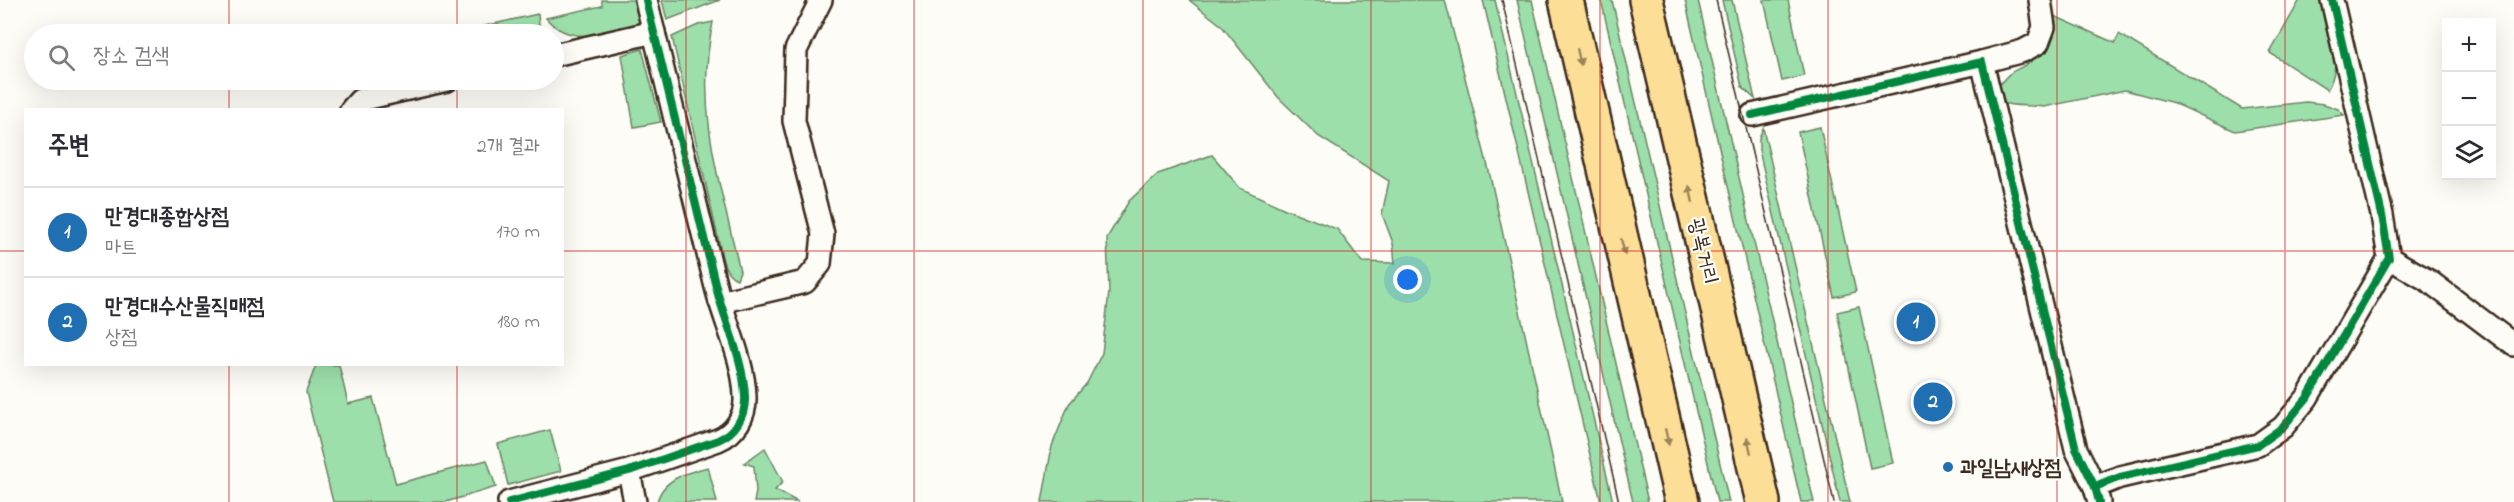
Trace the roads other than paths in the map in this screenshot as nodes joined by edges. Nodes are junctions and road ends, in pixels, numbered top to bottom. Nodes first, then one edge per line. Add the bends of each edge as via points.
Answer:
1 (646, 0) edge
2 (821, 0) edge
3 (1566, 0) edge
4 (1646, 0) edge
5 (2040, 0) edge
6 (2332, 0) edge
7 (654, 32) junction
8 (564, 53) edge
9 (1982, 62) junction
10 (404, 90) edge
11 (353, 108) edge
12 (1752, 115) dead end
13 (2389, 258) junction
14 (720, 303) junction
15 (2514, 345) edge
16 (629, 471) junction
17 (2097, 494) edge
18 (509, 502) edge
19 (635, 502) edge
20 (1682, 502) edge
21 (1763, 502) edge

1 - 7 street
2 - 14 street via 796,50 794,121 823,234 820,264 805,282
3 -> 20 highway
21 -> 4 highway, 광복거리
5 - 9 street via 2044,27 2038,43
6 - 13 street
7 - 8 street
7 - 14 street
9 - 12 street
9 - 17 street via 2076,449
10 - 11 street via 360,100
13 - 15 street via 2428,281
13 - 17 street via 2307,398 2283,427 2258,445 2120,477
14 - 16 street via 742,374 746,399 741,420 728,436
16 - 18 street
16 - 19 street

